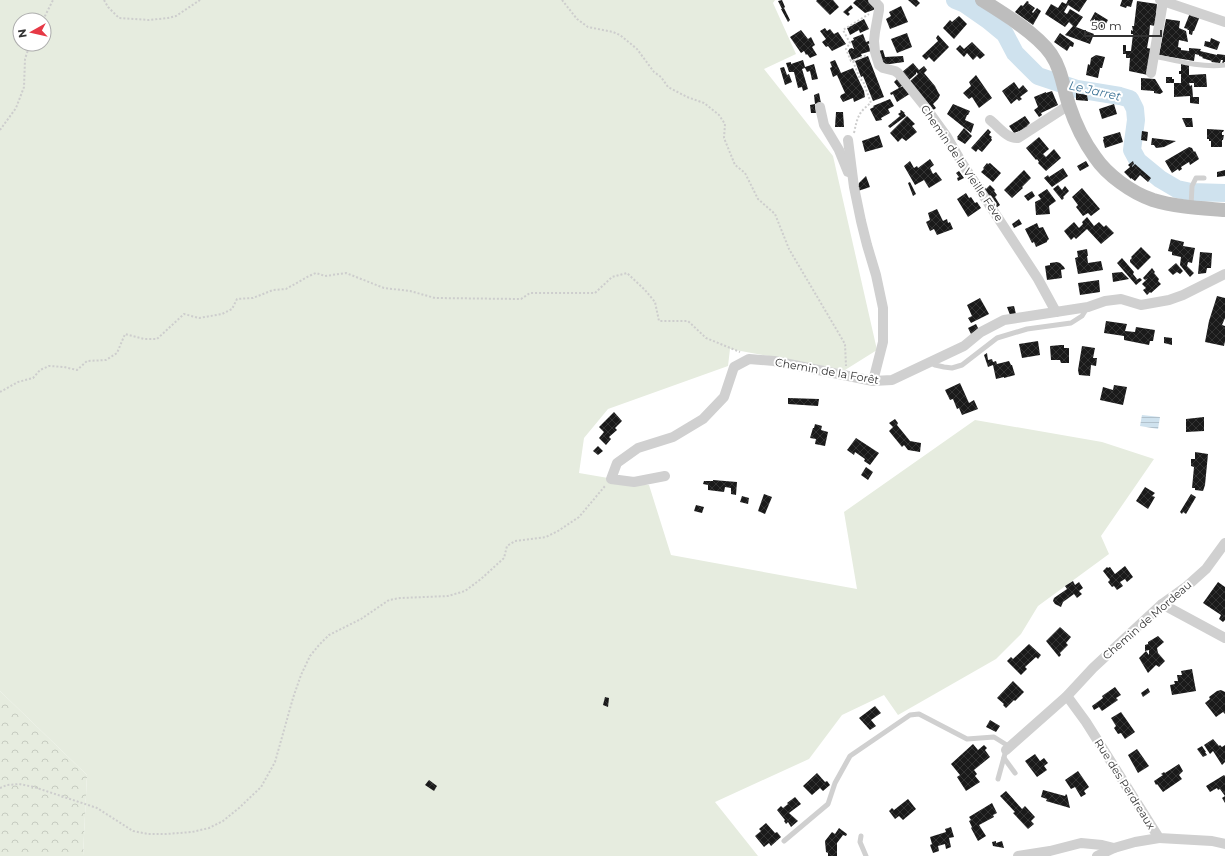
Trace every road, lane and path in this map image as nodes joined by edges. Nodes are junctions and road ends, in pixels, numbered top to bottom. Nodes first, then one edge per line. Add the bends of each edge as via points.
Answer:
1 (53, 0) edge
2 (104, 0) edge
3 (200, 0) edge
4 (562, 0) edge
5 (873, 0) edge
6 (982, 0) edge
7 (1162, 1) edge
8 (47, 12) edge
9 (870, 14) dead end
10 (1225, 22) edge
11 (27, 52) edge
12 (875, 52) junction
13 (1154, 56) junction
14 (853, 61) junction
15 (1225, 65) edge
16 (1151, 73) dead end
17 (1068, 99) junction
18 (820, 107) dead end
19 (990, 120) dead end
20 (0, 130) edge
21 (851, 137) joint
22 (1204, 178) dead end
23 (854, 187) junction
24 (1191, 203) junction
25 (1225, 210) edge
26 (1225, 274) edge
27 (1088, 307) junction
28 (1056, 312) junction
29 (749, 359) junction
30 (929, 361) junction
31 (846, 376) junction
32 (873, 381) junction
33 (0, 392) edge
34 (665, 476) dead end
35 (611, 478) junction
36 (1225, 543) edge
37 (1162, 604) junction
38 (1225, 638) edge
39 (1067, 696) junction
40 (1007, 751) junction
41 (1015, 774) dead end
42 (998, 779) dead end
43 (0, 788) edge
44 (861, 836) dead end
45 (1159, 838) junction
46 (784, 841) dead end
47 (1225, 844) edge
48 (1114, 848) junction
49 (866, 856) edge
50 (1018, 856) edge
51 (1097, 856) edge

1 - 8 path
2 - 3 path via 119,18 149,20 176,16
4 - 31 path via 588,28 613,32 637,49 668,87 704,103 719,115 725,124 724,138 735,165 745,173 758,199 775,214 789,249 845,344
5 - 12 street, Chemin de la Vieille Fève via 879,6 874,32
6 - 17 main road via 1022,27 1051,54 1061,73
7 - 10 street
7 - 13 street
9 - 14 path via 843,30 850,43 846,49
11 - 20 path via 24,87 16,108
12 - 14 path
12 - 28 street, Chemin de la Vieille Fève via 879,66 898,73 947,137 1038,279
13 - 15 lane via 1189,63
13 - 16 street
14 - 21 path via 870,103 859,113
17 - 19 street via 1018,138 1009,136
17 - 24 main road via 1095,158 1119,182 1153,200
18 - 23 street via 824,125 839,150
21 - 23 street
22 - 24 lane via 1196,178 1192,186
23 - 32 street via 882,308 883,342
24 - 25 main road
26 - 27 street, Chemin de la Forêt via 1169,300 1141,305 1121,299
27 - 28 street, Chemin de la Forêt
27 - 30 lane via 1082,316 1071,323 1027,329 997,338 962,365 952,368 935,365
28 - 30 street, Chemin de la Forêt via 1004,320 981,332 964,346
29 - 31 street, Chemin de la Forêt via 774,361
29 - 33 path via 706,338 688,322 659,321 655,302 628,273 612,277 595,293 530,293 521,299 435,298 410,291 384,288 346,273 325,276 316,273 286,289 273,290 253,298 237,299 232,309 222,314 199,318 184,314 157,339 144,339 125,334 117,353 106,360 87,362 77,370 49,366 40,370 33,378 18,382
29 - 35 street via 734,367 724,397 703,419 673,437 638,448 617,463
30 - 32 street, Chemin de la Forêt via 892,380
31 - 32 street, Chemin de la Forêt
34 - 35 street via 634,482
35 - 43 path via 579,517 546,537 515,540 507,546 504,558 465,591 448,596 389,600 361,619 330,635 310,656 301,675 275,762 261,787 223,821 192,832 148,834 133,831 96,808 34,787 19,784
36 - 37 street, Chemin de Mordeau via 1206,569
37 - 38 street
37 - 39 street, Chemin de Mordeau via 1093,668
39 - 40 street, Chemin de Mordeau
39 - 45 street, Rue des Perdreaux
40 - 41 lane
40 - 42 lane
40 - 46 lane via 994,737 967,739 919,714 910,715 850,756 835,783 828,804
44 - 49 lane via 860,842
45 - 47 street, Rue des Perdreaux
45 - 48 street
48 - 50 street via 1081,843
48 - 51 street

